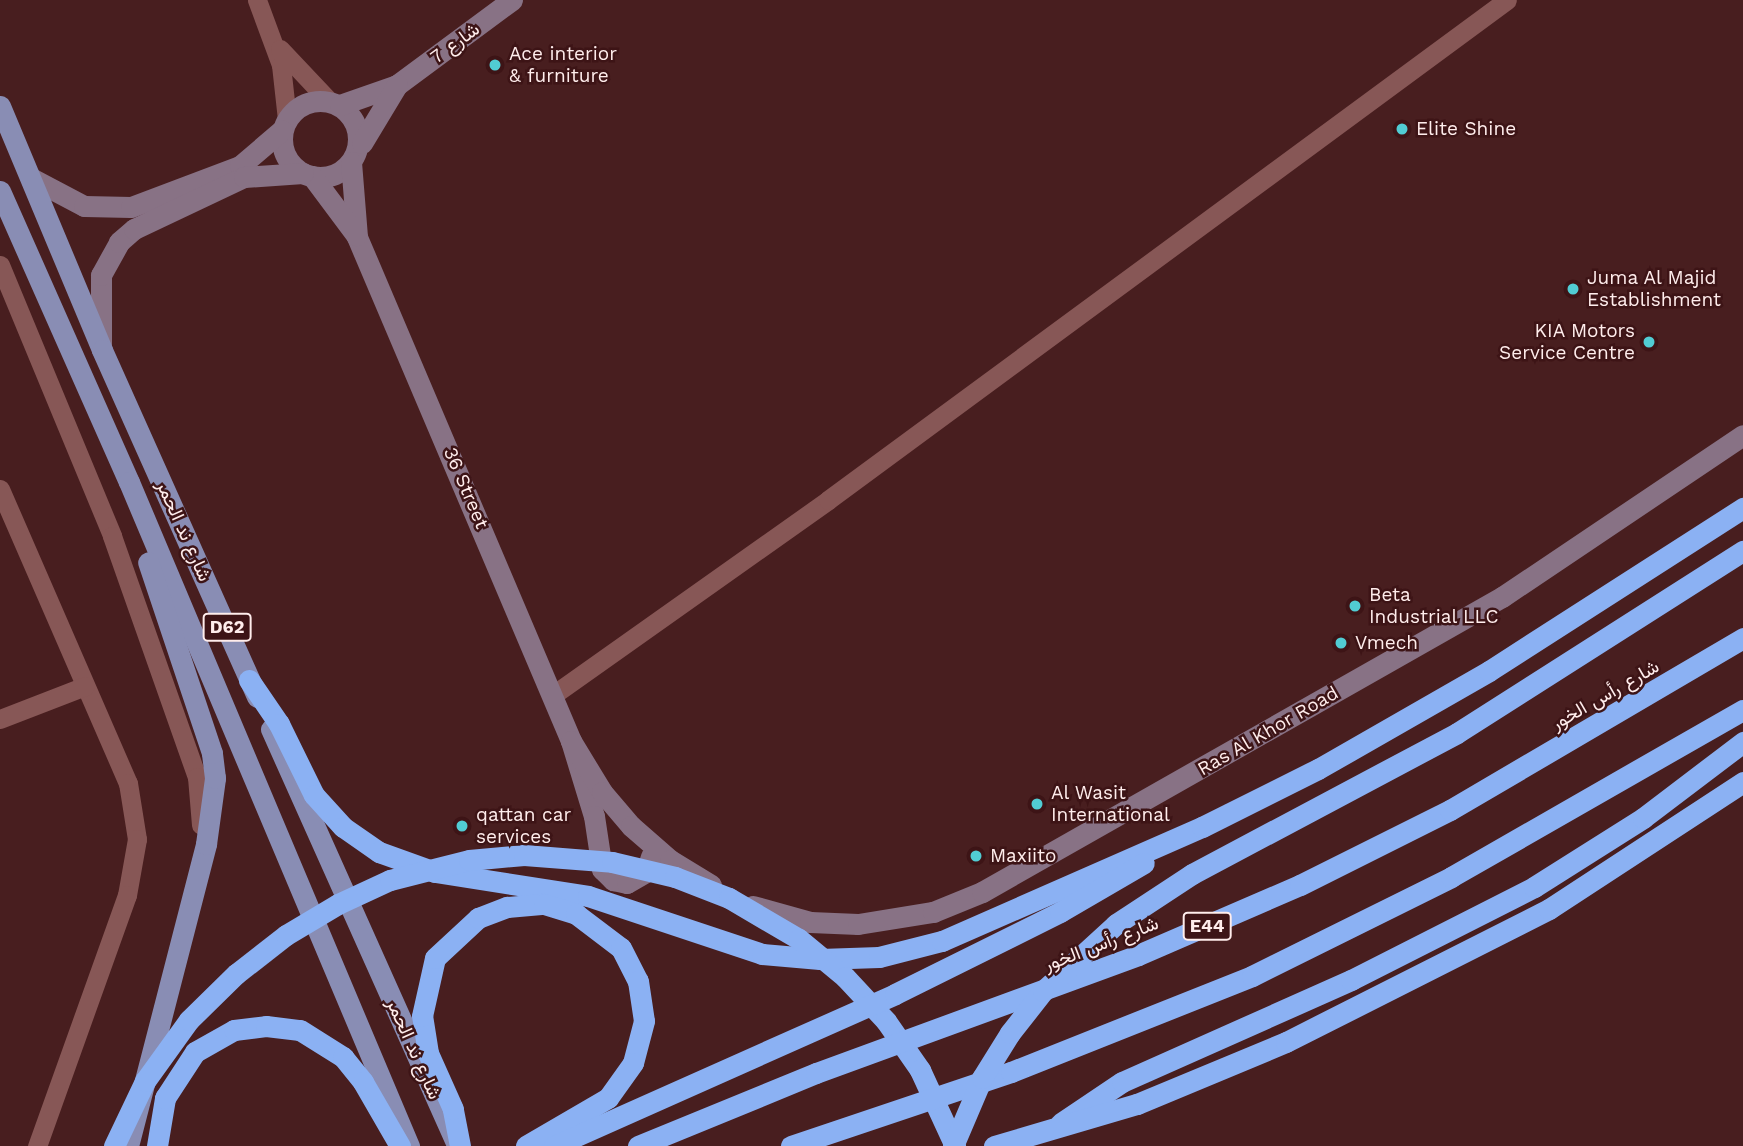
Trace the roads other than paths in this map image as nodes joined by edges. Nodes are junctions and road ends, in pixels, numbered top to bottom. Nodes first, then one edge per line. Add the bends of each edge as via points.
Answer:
1 (257, 0) edge
2 (512, 0) edge
3 (1507, 0) edge
4 (274, 39) junction
5 (397, 85) junction
6 (335, 103) junction
7 (0, 106) edge
8 (285, 125) junction
9 (356, 153) junction
10 (308, 175) junction
11 (32, 178) junction
12 (0, 191) edge
13 (358, 237) junction
14 (0, 265) edge
15 (102, 350) junction
16 (1743, 435) edge
17 (129, 482) junction
18 (2, 498) edge
19 (1743, 508) edge
20 (1743, 551) edge
21 (1743, 638) edge
22 (249, 680) junction
23 (85, 686) junction
24 (553, 695) junction
25 (1743, 710) edge
26 (0, 719) edge
27 (571, 741) junction
28 (1743, 742) edge
29 (1743, 782) edge
30 (1202, 827) junction
31 (650, 843) junction
32 (196, 869) junction
33 (37, 1146) edge
34 (114, 1146) edge
35 (128, 1146) edge
36 (157, 1146) edge
37 (400, 1146) edge
38 (409, 1146) edge
39 (459, 1146) edge
40 (526, 1146) edge
41 (554, 1146) edge
42 (638, 1146) edge
43 (791, 1146) edge
44 (954, 1146) edge
45 (995, 1146) edge
46 (1036, 1146) edge

1 - 4 street
2 - 5 street, شارع 7
3 - 24 street via 838,492
4 - 6 street via 299,73
4 - 8 street
5 - 6 street, شارع 7
5 - 9 street, شارع 7
6 - 8 street via 305,103
6 - 9 street via 356,126
7 - 11 main road, شارع ند الحمر / D62
8 - 10 street via 285,155
8 - 11 street via 255,155 223,174 131,207 84,206
9 - 10 street via 340,172
9 - 13 street, 36 Street
10 - 13 street, 36 Street
10 - 15 street via 244,177 134,229 119,242 101,275
11 - 15 main road, شارع ند الحمر / D62
12 - 17 main road, شارع ند الحمر / D62
13 - 24 street, 36 Street
14 - 32 street via 112,536 197,777 202,820
15 - 22 main road, شارع ند الحمر / D62
16 - 31 street, Ras Al Khor Road via 1502,597 957,904 883,922 810,922 731,895
17 - 32 main road via 143,548 212,753 211,822
17 - 38 main road, شارع ند الحمر / D62
18 - 23 street
19 - 30 highway via 1433,705
20 - 44 highway via 1510,701 1349,793 1192,874 1081,953 1010,1032 982,1078
21 - 42 highway, شارع رأس الخور / E44 via 1450,810 1300,885 1138,955 816,1073
22 - 30 highway via 279,724 314,795 343,827 379,852 435,872 588,896 762,954 849,959 910,951
22 - 39 main road, شارع ند الحمر / D62
23 - 26 street
23 - 33 street via 128,783 136,830 134,867
24 - 27 street, 36 Street
25 - 43 highway via 1451,877 1252,975 1036,1062
27 - 31 street, Ras Al Khor Road via 602,792
27 - 31 street via 594,816 602,869 613,880 635,881 650,865
28 - 46 highway via 1643,818 1534,887 1351,980 1095,1098
29 - 45 highway via 1549,909 1286,1042 1137,1104
30 - 41 highway via 1095,893 895,994
32 - 35 main road
34 - 44 highway via 145,1081 189,1020 236,974 286,935 390,880 469,860 524,855 612,862 675,877 729,898 790,933 845,977 886,1021 920,1070
36 - 37 highway via 165,1098 195,1052 227,1033 266,1026 300,1030 343,1057
39 - 40 highway via 453,1109 428,1053 422,1016 433,965 447,943 478,918 506,907 544,904 576,915 621,948 638,981 644,1021 634,1063 617,1089 598,1106

